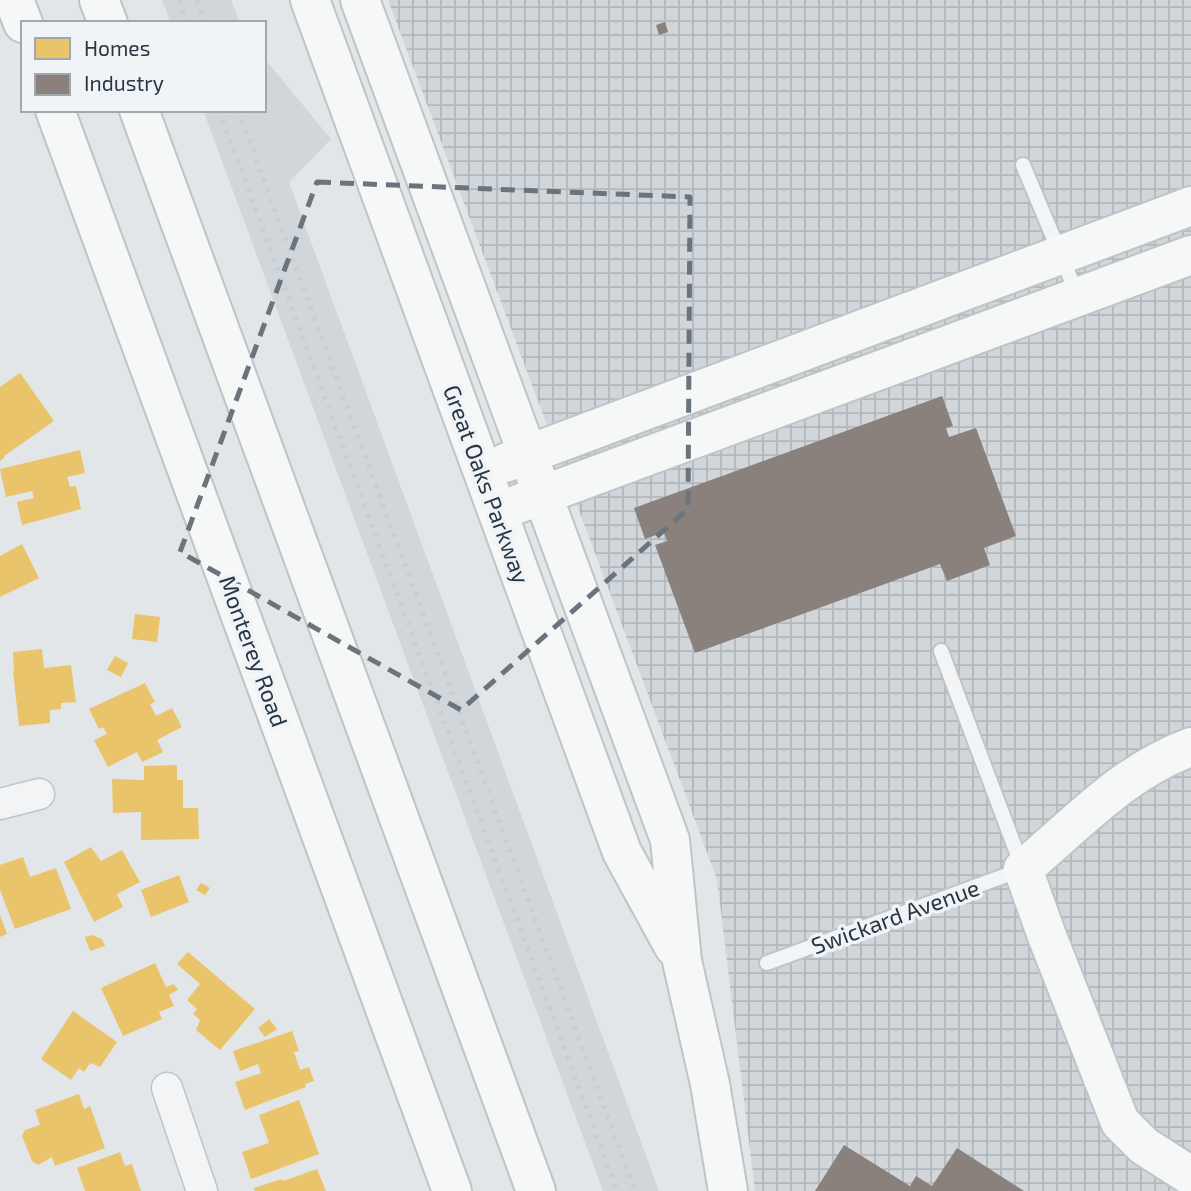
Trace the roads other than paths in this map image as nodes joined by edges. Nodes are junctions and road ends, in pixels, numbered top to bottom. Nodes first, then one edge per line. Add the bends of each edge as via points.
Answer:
1 (14, 0) edge
2 (99, 0) edge
3 (310, 0) edge
4 (360, 0) edge
5 (22, 21) edge
6 (107, 21) edge
7 (56, 112) edge
8 (140, 112) edge
9 (1023, 165) dead end
10 (1191, 206) edge
11 (1191, 255) edge
12 (1061, 256) junction
13 (1078, 299) junction
14 (527, 454) junction
15 (482, 472) junction
16 (542, 495) junction
17 (496, 511) junction
18 (941, 651) dead end
19 (1191, 747) edge
20 (39, 794) dead end
21 (0, 804) edge
22 (1023, 869) junction
23 (682, 961) junction
24 (767, 963) dead end
25 (167, 1088) dead end
26 (1191, 1176) edge
27 (202, 1191) edge
28 (452, 1191) edge
29 (536, 1191) edge
30 (728, 1191) edge

1 - 5 main road
2 - 6 main road
3 - 15 main road, Great Oaks Parkway
4 - 14 main road, Great Oaks Parkway
7 - 28 main road, Monterey Road
8 - 29 main road
9 - 12 lane
10 - 12 main road
11 - 13 main road
12 - 13 lane
12 - 14 main road
13 - 16 main road
14 - 15 main road
14 - 16 main road, Great Oaks Parkway
15 - 17 main road, Great Oaks Parkway
16 - 17 main road
16 - 23 main road, Great Oaks Parkway via 670,840
17 - 23 main road, Great Oaks Parkway via 622,852
18 - 22 lane
19 - 22 main road via 1124,781
20 - 21 street
22 - 24 lane, Swickard Avenue
22 - 26 main road via 1120,1122 1144,1146
23 - 30 main road, Great Oaks Parkway
25 - 27 street

